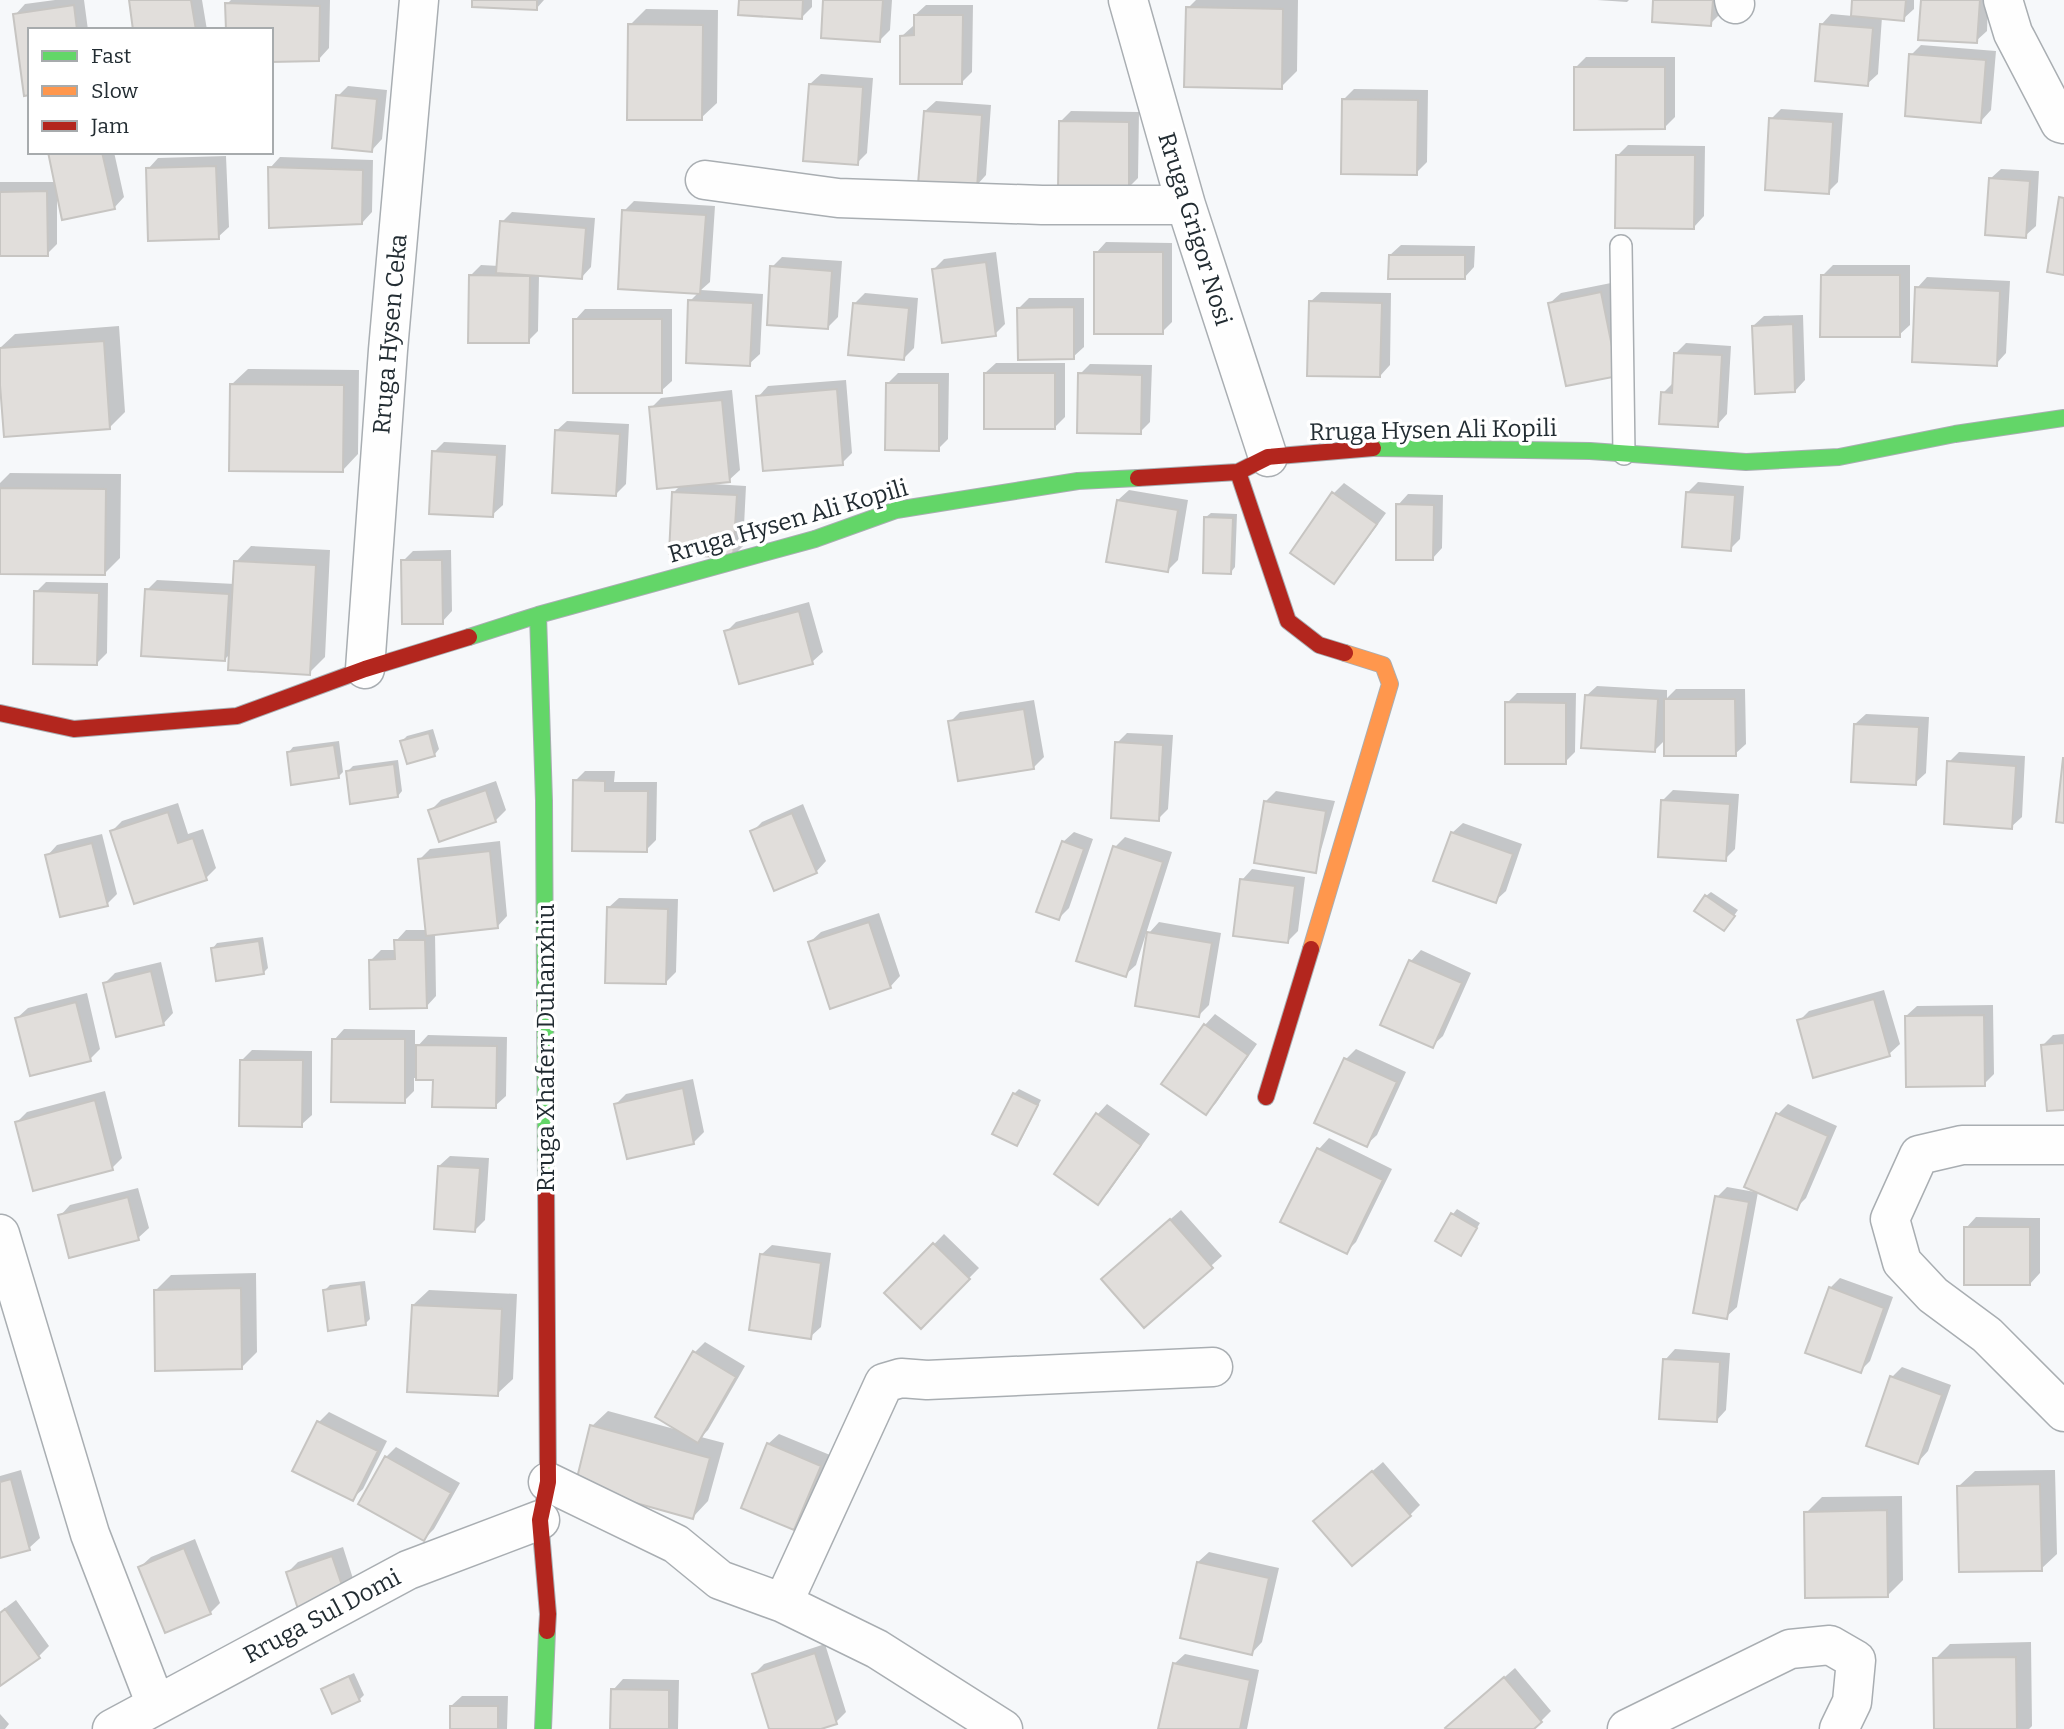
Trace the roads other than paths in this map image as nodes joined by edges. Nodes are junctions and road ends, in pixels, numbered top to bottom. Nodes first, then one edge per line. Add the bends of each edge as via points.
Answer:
1 (419, 0) edge
2 (1128, 0) edge
3 (2003, 0) edge
4 (2064, 124) edge
5 (705, 180) dead end
6 (1186, 205) junction
7 (1621, 246) dead end
8 (2064, 418) edge
9 (1624, 454) junction
10 (1253, 465) junction
11 (538, 615) junction
12 (365, 669) junction
13 (0, 713) edge
14 (1266, 1097) dead end
15 (2064, 1145) edge
16 (0, 1234) edge
17 (1213, 1367) dead end
18 (2064, 1412) edge
19 (548, 1482) junction
20 (540, 1520) junction
21 (783, 1603) junction
22 (156, 1705) junction
23 (112, 1729) edge
24 (543, 1729) edge
25 (1003, 1729) edge
26 (1627, 1729) edge
27 (1839, 1729) edge

1 - 12 street, Rruga Hysen Ceka
2 - 6 street, Rruga Grigor Nosi
3 - 4 street via 2013,33
5 - 6 street via 838,198
6 - 10 street, Rruga Grigor Nosi
7 - 9 lane
8 - 9 street, Rruga Hysen Ali Kopili via 1839,457 1746,462
9 - 10 street, Rruga Hysen Ali Kopili via 1361,448
10 - 11 street, Rruga Hysen Ali Kopili via 1078,481 896,510 815,539
10 - 14 street via 1288,621 1319,645 1383,665 1390,684
11 - 12 street, Rruga Hysen Ali Kopili
11 - 19 street, Rruga Xhaferr Duhanxhiu via 544,801
12 - 13 street, Rruga Hysen Ali Kopili via 237,716 74,729
15 - 18 street via 1962,1145 1919,1155 1890,1219 1902,1262 1933,1295 1987,1335
16 - 22 street via 90,1534
17 - 21 street via 901,1378 884,1383
19 - 20 street, Rruga Xhaferr Duhanxhiu
19 - 21 street via 676,1544 720,1580
20 - 22 street, Rruga Sul Domi via 408,1570
20 - 24 street, Rruga Xhaferr Duhanxhiu via 548,1614
21 - 25 street via 877,1650
22 - 23 street, Rruga Sul Domi
26 - 27 street via 1790,1650 1830,1645 1856,1660 1852,1702

